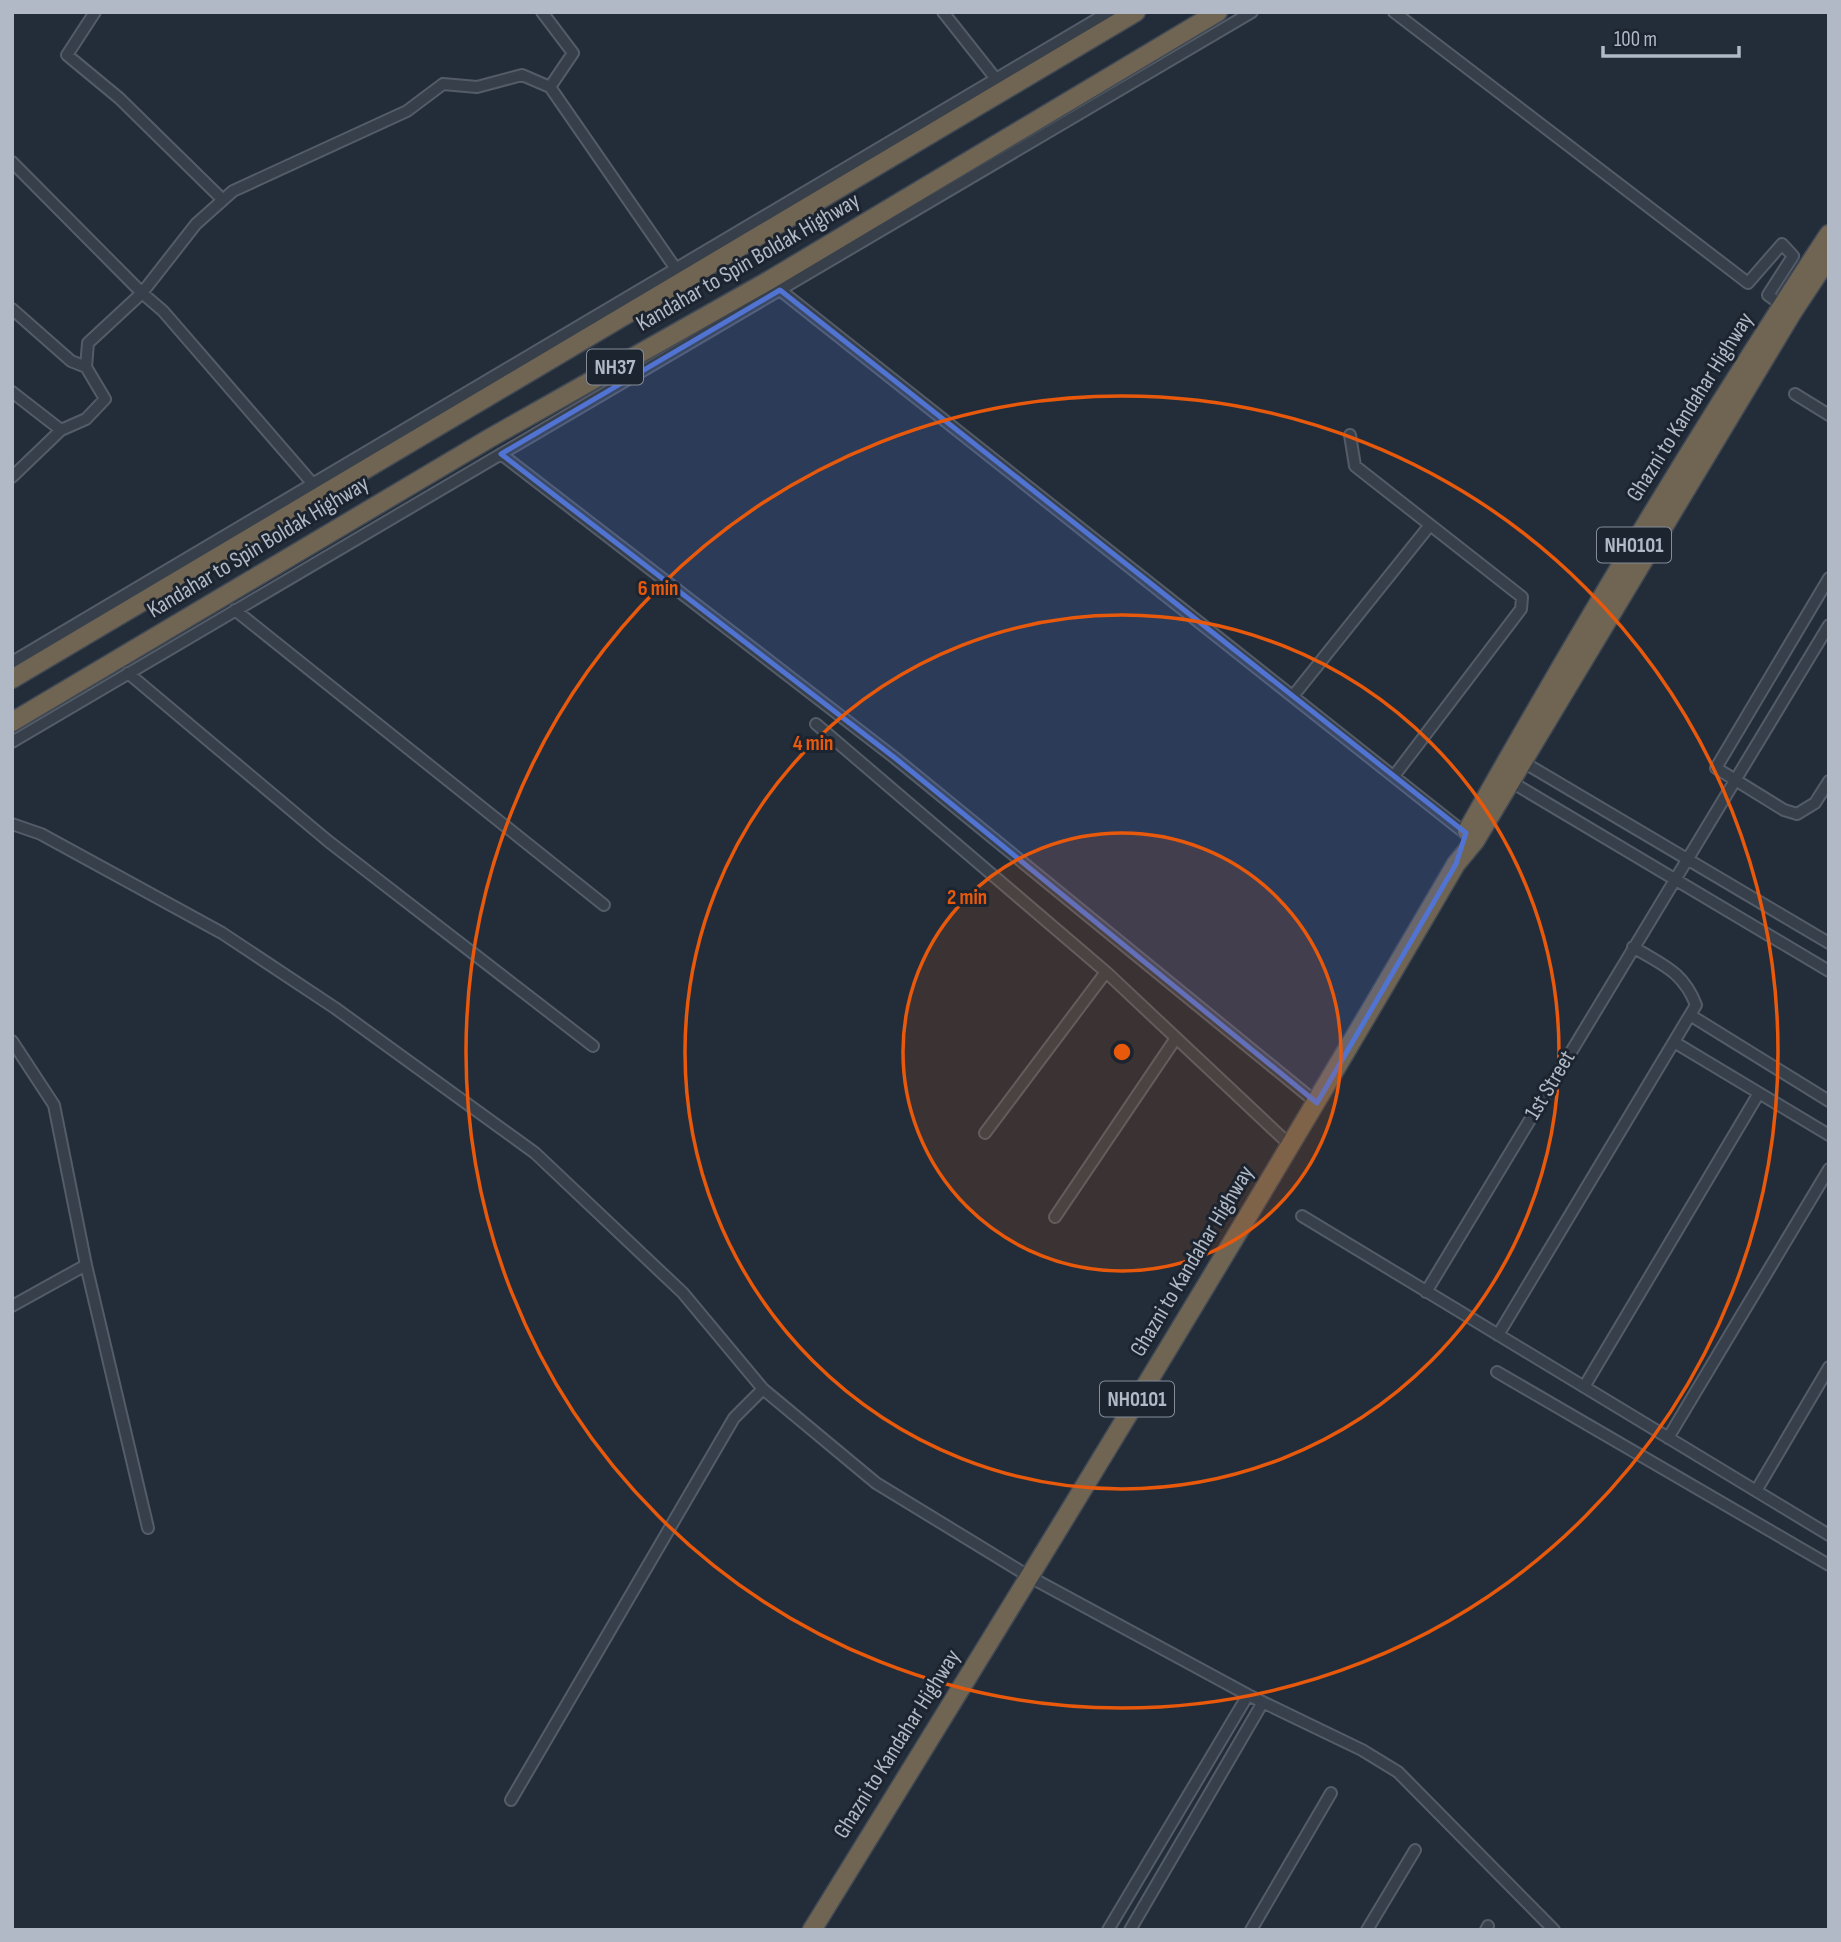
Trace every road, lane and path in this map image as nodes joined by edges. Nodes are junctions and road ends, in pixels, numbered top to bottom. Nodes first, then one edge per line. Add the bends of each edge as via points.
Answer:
1 (95, 12) edge
2 (542, 12) edge
3 (1109, 12) edge
4 (1136, 12) edge
5 (1218, 12) edge
6 (1252, 12) edge
7 (1394, 12) edge
8 (946, 13) edge
9 (996, 79) junction
10 (550, 87) junction
11 (12, 162) edge
12 (223, 200) junction
13 (1829, 234) edge
14 (1829, 257) edge
15 (676, 269) junction
16 (780, 290) junction
17 (142, 293) junction
18 (12, 309) edge
19 (1787, 309) junction
20 (86, 367) junction
21 (12, 392) edge
22 (1795, 394) dead end
23 (1829, 415) edge
24 (61, 430) junction
25 (1350, 435) dead end
26 (501, 454) junction
27 (12, 477) edge
28 (313, 484) junction
29 (1430, 525) junction
30 (1829, 578) edge
31 (235, 610) junction
32 (1829, 625) edge
33 (12, 662) edge
34 (128, 673) junction
35 (12, 679) edge
36 (1293, 696) junction
37 (12, 723) edge
38 (817, 724) dead end
39 (12, 742) edge
40 (1517, 758) junction
41 (1394, 776) junction
42 (1505, 778) junction
43 (1735, 780) junction
44 (1829, 781) edge
45 (12, 824) edge
46 (1471, 837) junction
47 (1687, 858) junction
48 (1675, 879) junction
49 (604, 905) dead end
50 (1829, 943) edge
51 (1633, 947) junction
52 (1829, 971) edge
53 (1106, 972) junction
54 (1690, 1016) junction
55 (1176, 1038) junction
56 (12, 1041) edge
57 (1674, 1042) junction
58 (593, 1046) dead end
59 (1759, 1093) junction
60 (1829, 1101) edge
61 (1317, 1103) junction
62 (985, 1133) dead end
63 (1829, 1135) edge
64 (1291, 1146) junction
65 (1829, 1168) edge
66 (1302, 1216) dead end
67 (1055, 1217) dead end
68 (86, 1265) junction
69 (1426, 1292) junction
70 (12, 1306) edge
71 (1498, 1335) junction
72 (1829, 1367) edge
73 (1496, 1372) dead end
74 (1584, 1387) junction
75 (763, 1389) junction
76 (1668, 1438) junction
77 (1756, 1491) junction
78 (148, 1528) dead end
79 (1829, 1535) edge
80 (1829, 1565) edge
81 (1030, 1577) junction
82 (1248, 1695) junction
83 (1263, 1702) junction
84 (1331, 1793) dead end
85 (511, 1800) dead end
86 (1415, 1850) dead end
87 (812, 1930) edge
88 (1108, 1930) edge
89 (1130, 1930) edge
90 (1251, 1930) edge
91 (1367, 1930) edge
92 (1555, 1930) edge

1 - 12 street via 67,55 119,98
2 - 10 street via 573,52
3 - 9 street
4 - 35 highway, Kandahar to Spin Boldak Highway / NH37
5 - 37 highway, Kandahar to Spin Boldak Highway / NH37
6 - 16 street
7 - 19 street via 1748,283 1782,244 1793,256 1768,295
8 - 9 street
9 - 15 street
10 - 12 street via 522,75 477,87 443,84 407,111 233,191
10 - 15 street
11 - 17 street
12 - 17 street via 196,224
13 - 19 highway, Ghazni to Kandahar Highway / NH0101
14 - 19 highway, Ghazni to Kandahar Highway / NH0101
15 - 28 street
16 - 26 street
16 - 36 street
17 - 20 street via 88,343
17 - 28 street via 163,311
18 - 20 street via 71,361
19 - 40 highway, Ghazni to Kandahar Highway / NH0101
20 - 24 street via 106,399 86,419
21 - 24 street
22 - 23 street
24 - 27 street
25 - 29 street via 1355,467
26 - 31 street
26 - 61 street via 895,758
28 - 33 street
29 - 36 street
29 - 41 street via 1522,597 1521,609
30 - 43 street via 1716,768
31 - 34 street
31 - 49 street
32 - 43 street, 1st Street
34 - 39 street
34 - 58 street via 328,841
36 - 41 street
38 - 53 street
40 - 42 highway, Ghazni to Kandahar Highway / NH0101
40 - 47 street
41 - 46 street
42 - 46 highway, Ghazni to Kandahar Highway / NH0101
42 - 48 street
43 - 44 street via 1797,814 1815,803
43 - 47 street, 1st Street
45 - 75 street via 41,834 222,933 335,1008 535,1153 683,1293
46 - 61 highway, Ghazni to Kandahar Highway / NH0101
47 - 48 street, 1st Street
47 - 50 street
48 - 51 street, 1st Street
48 - 52 street
51 - 54 street via 1679,975 1690,988 1696,1004
51 - 69 street, 1st Street
53 - 55 street
53 - 62 street
54 - 57 street
54 - 60 street
55 - 64 street
55 - 67 street
56 - 68 street via 54,1105
57 - 59 street
57 - 71 street
59 - 63 street
59 - 74 street
61 - 64 highway, Ghazni to Kandahar Highway / NH0101
64 - 81 highway, Ghazni to Kandahar Highway / NH0101
65 - 76 street
66 - 69 street
68 - 70 street
68 - 78 street
69 - 71 street
71 - 74 street
72 - 77 street
73 - 80 street
74 - 76 street
75 - 81 street via 876,1483
75 - 85 street via 734,1418
76 - 77 street
77 - 79 street
81 - 82 street
81 - 87 highway, Ghazni to Kandahar Highway / NH0101
82 - 83 street
82 - 88 street
83 - 89 street
83 - 92 street via 1398,1772
84 - 90 street
86 - 91 street

